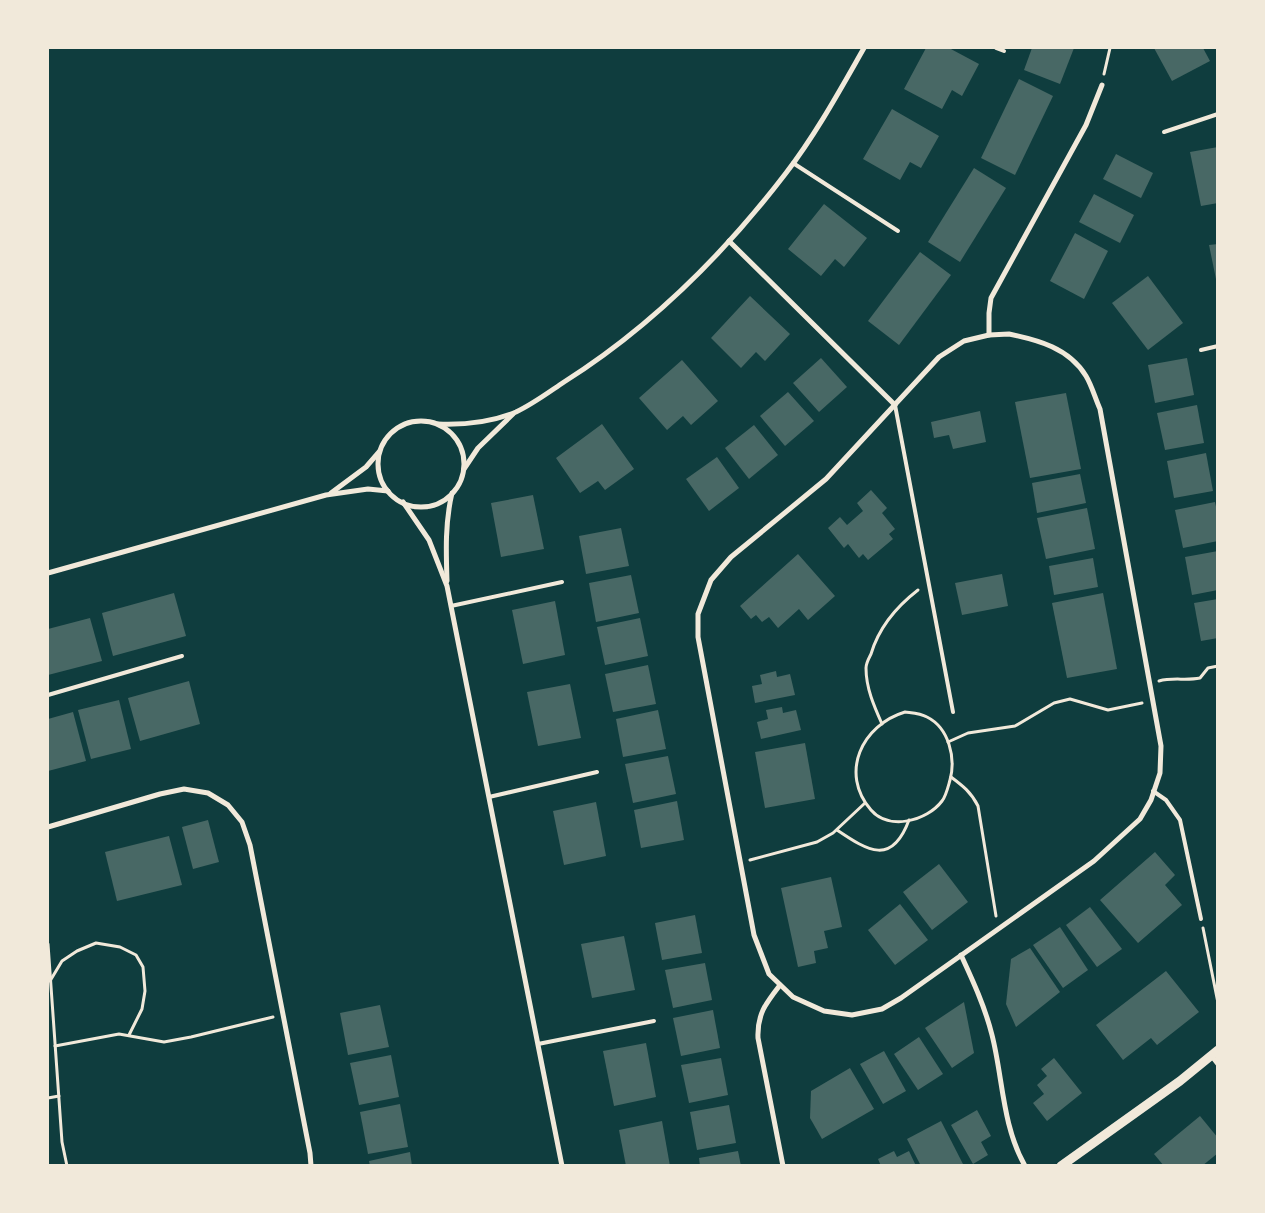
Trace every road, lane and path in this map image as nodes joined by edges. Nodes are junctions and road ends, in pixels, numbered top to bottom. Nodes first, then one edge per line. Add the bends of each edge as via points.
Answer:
1 (864, 48) edge
2 (996, 48) edge
3 (1110, 48) edge
4 (1004, 50) dead end
5 (1102, 85) joint
6 (1218, 114) edge
7 (1164, 132) dead end
8 (793, 163) junction
9 (898, 231) dead end
10 (729, 242) junction
11 (989, 334) junction
12 (1218, 346) edge
13 (1202, 350) dead end
14 (895, 405) junction
15 (515, 412) junction
16 (438, 424) junction
17 (380, 451) junction
18 (464, 469) junction
19 (388, 491) junction
20 (452, 493) junction
21 (326, 496) junction
22 (403, 502) junction
23 (48, 573) edge
24 (562, 582) dead end
25 (929, 582) junction
26 (447, 586) junction
27 (451, 606) junction
28 (182, 656) dead end
29 (1218, 666) edge
30 (1169, 678) dead end
31 (48, 695) edge
32 (1152, 701) junction
33 (953, 712) dead end
34 (882, 724) junction
35 (948, 742) junction
36 (597, 772) dead end
37 (951, 777) junction
38 (1153, 791) junction
39 (489, 797) junction
40 (866, 803) junction
41 (909, 820) junction
42 (48, 827) edge
43 (837, 830) junction
44 (740, 863) junction
45 (1201, 919) joint
46 (998, 929) junction
47 (48, 944) edge
48 (961, 955) junction
49 (50, 981) junction
50 (780, 985) junction
51 (1218, 1003) edge
52 (283, 1014) junction
53 (654, 1021) dead end
54 (129, 1035) junction
55 (538, 1044) junction
56 (55, 1046) junction
57 (1214, 1053) edge
58 (1218, 1064) edge
59 (59, 1096) junction
60 (48, 1098) edge
61 (67, 1166) edge
62 (311, 1166) edge
63 (562, 1166) edge
64 (783, 1166) edge
65 (1025, 1166) edge
66 (1061, 1166) edge

1 - 8 street via 829,110
2 - 4 lane
3 - 5 path
5 - 11 street via 1086,125 991,298
6 - 7 lane
8 - 9 lane
8 - 10 street
10 - 14 street
10 - 15 street via 645,323 585,369
11 - 14 street via 964,340 939,357
11 - 32 street via 1038,340 1066,354 1086,376 1100,409
12 - 13 lane
14 - 25 lane
14 - 44 street via 826,479 731,557 711,580 698,614 698,637
15 - 16 street via 466,424
15 - 18 street via 478,448
16 - 17 street via 424,420 396,428
16 - 18 street via 459,443
17 - 19 street via 378,466
17 - 21 street via 366,467
18 - 20 street
19 - 21 street via 368,489
19 - 22 street
20 - 22 street via 442,501 423,507
20 - 26 street via 445,535
21 - 23 street
22 - 26 street via 429,540
24 - 27 lane
25 - 33 lane
25 - 34 path via 888,618 874,641 866,667 873,705
26 - 27 street
27 - 39 street
28 - 31 lane
29 - 30 path via 1208,668 1200,678
32 - 35 path via 1108,710 1070,699 1054,702 1015,726 968,733
32 - 38 street via 1161,746 1160,773
34 - 35 path via 905,712 920,714 938,726
34 - 40 path via 867,738 856,761 859,787
35 - 37 path via 952,755
36 - 39 lane
37 - 41 path via 942,801 930,812
37 - 46 path via 964,786 978,806
38 - 45 lane via 1166,800 1180,820
38 - 46 street via 1140,820 1094,860
39 - 55 street
40 - 41 path via 886,820
40 - 43 path
41 - 43 path via 900,840 880,850 857,844
42 - 52 street via 184,789 208,793 228,805 242,822 250,845
43 - 44 path via 817,842
44 - 50 street via 754,935 769,974
45 - 51 path
46 - 48 street
47 - 49 path
48 - 50 street via 882,1009 852,1015 824,1011 793,997
48 - 65 street via 982,1002 992,1036 1008,1122
49 - 54 path via 62,961 96,944 120,947 136,955 143,967 145,991 142,1009
49 - 56 path
50 - 64 street via 761,1013 758,1038
52 - 54 path via 164,1042
52 - 62 street
53 - 55 lane
54 - 56 path
55 - 63 street
56 - 59 path
57 - 58 street
57 - 66 street
59 - 60 path
59 - 61 path

